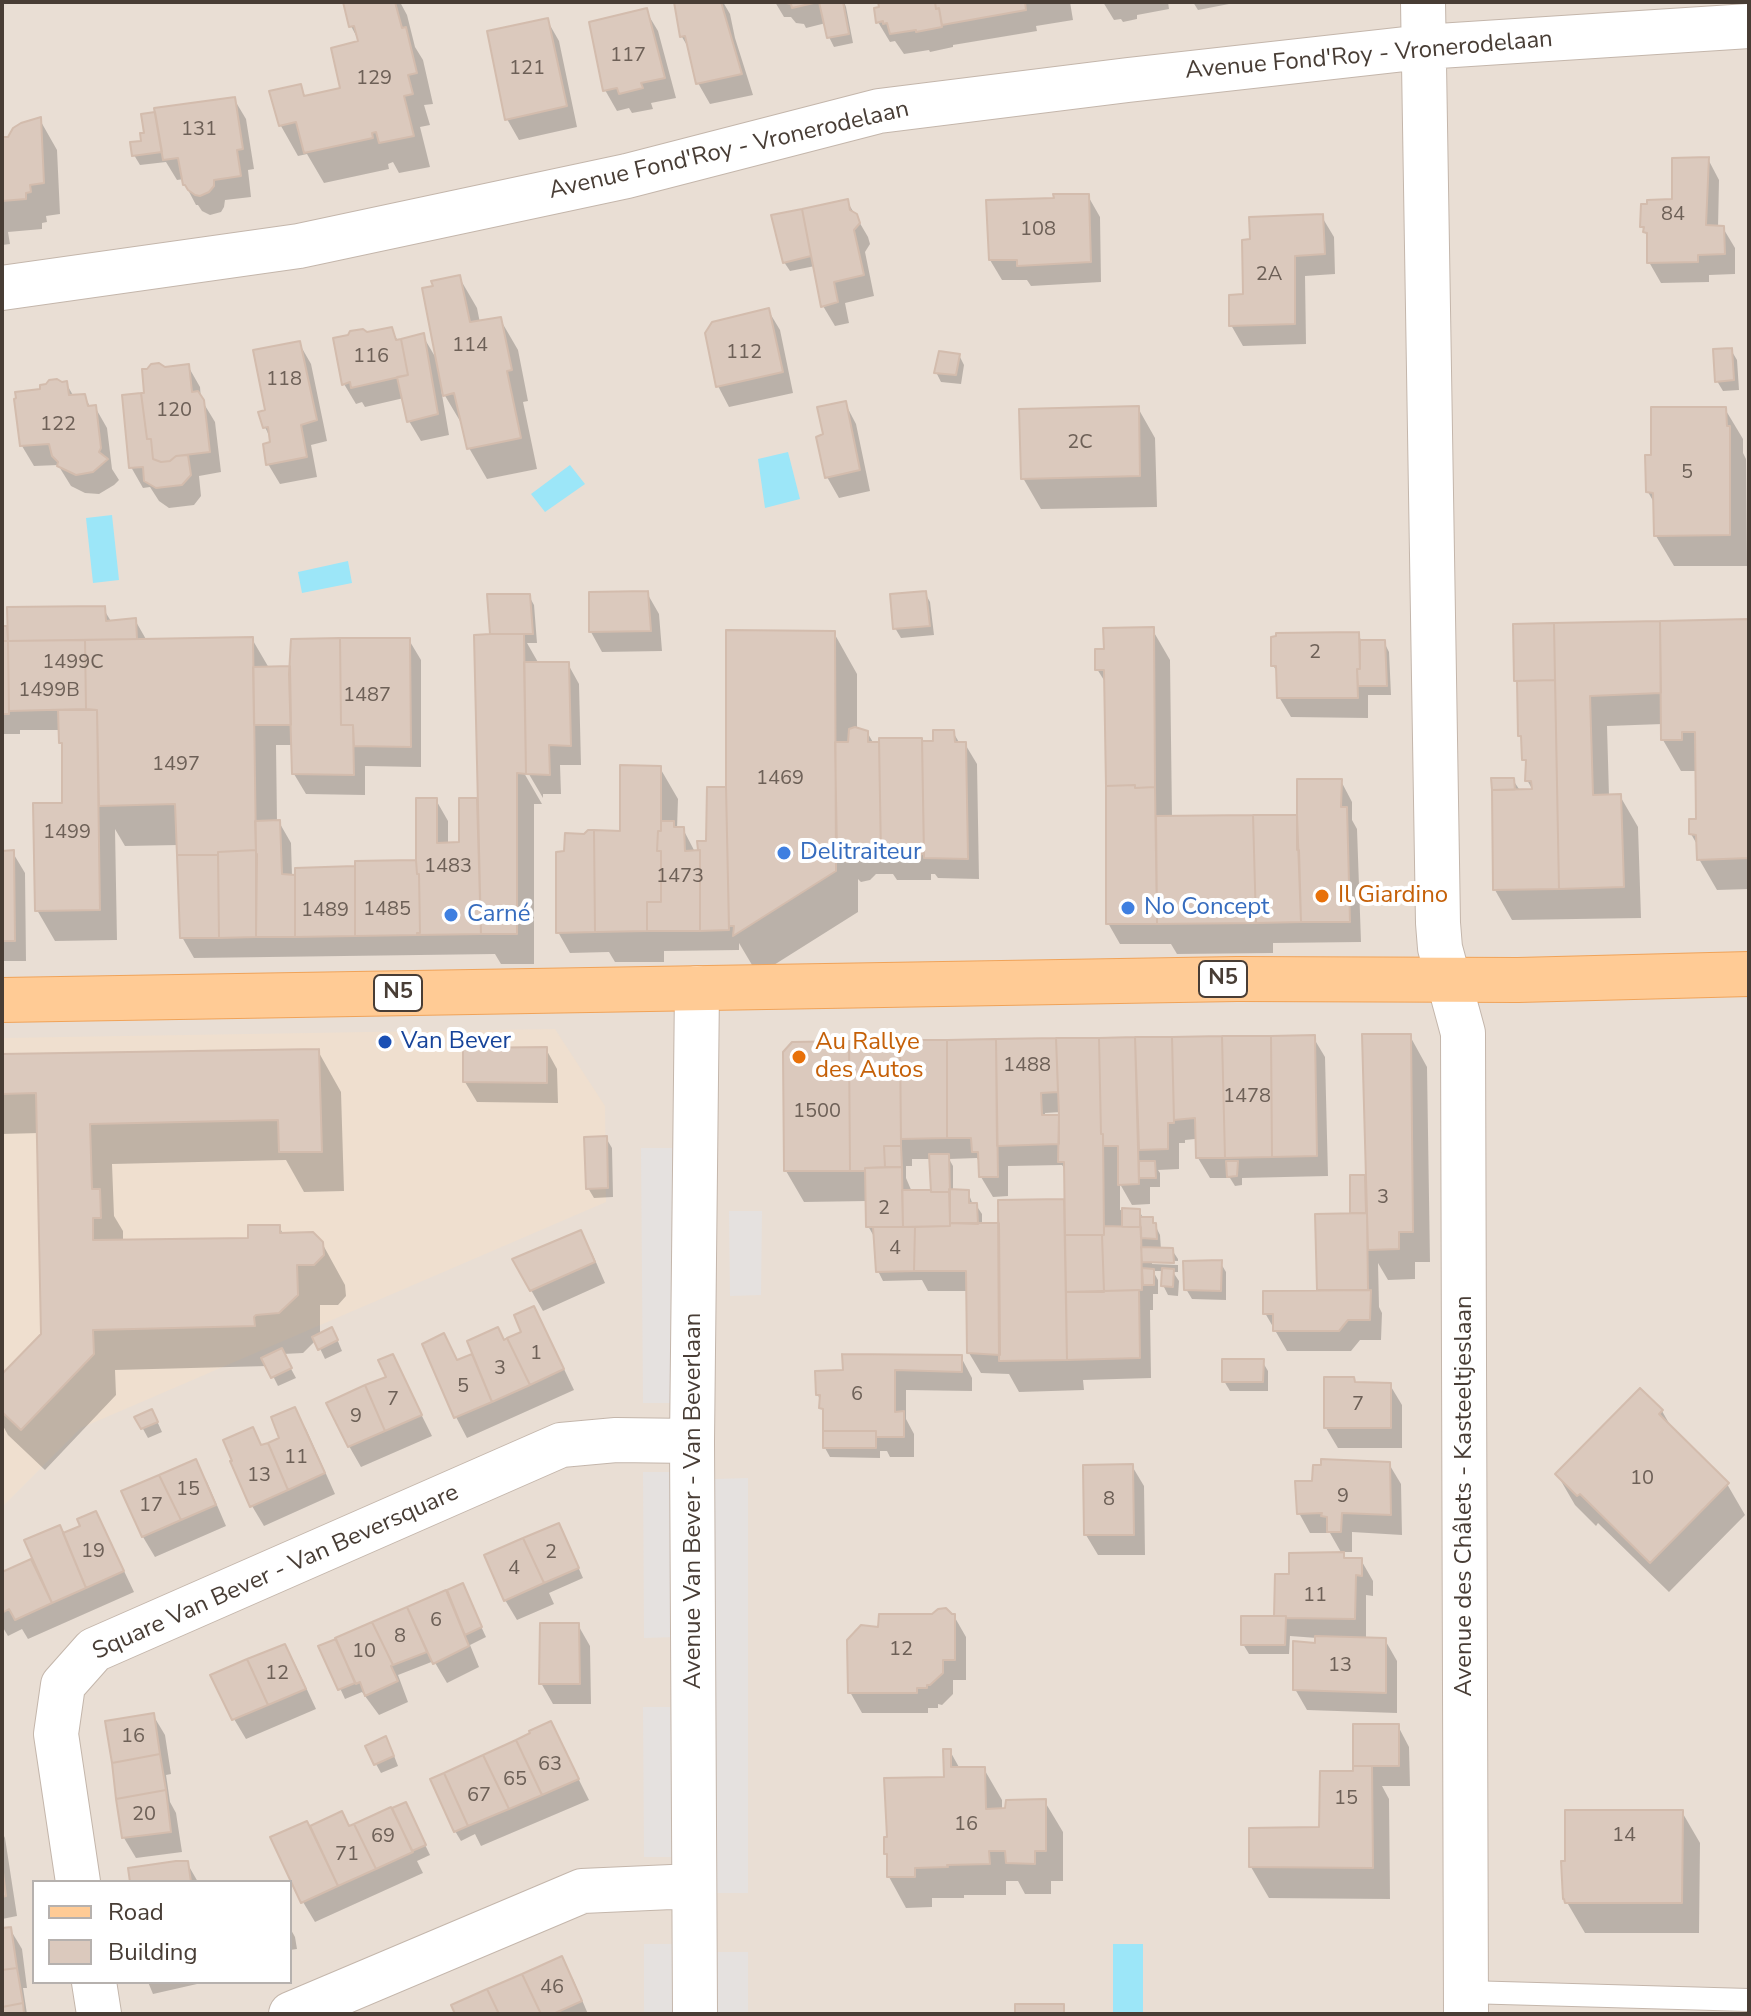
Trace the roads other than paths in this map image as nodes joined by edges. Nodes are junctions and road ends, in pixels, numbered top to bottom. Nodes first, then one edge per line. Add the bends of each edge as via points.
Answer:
1 (1423, 2) edge
2 (1749, 26) edge
3 (1423, 47) junction
4 (2, 288) edge
5 (1749, 974) edge
6 (1448, 980) junction
7 (697, 988) junction
8 (2, 1000) edge
9 (692, 1441) junction
10 (78, 1880) edge
11 (694, 1886) junction
12 (94, 1984) edge
13 (1749, 2000) edge
14 (1466, 2003) edge
15 (99, 2014) edge
16 (291, 2014) edge
17 (695, 2014) edge

1 - 3 street, Avenue des Châlets - Kasteeltjeslaan
2 - 3 street, Avenue Fond'Roy - Vronerodelaan
3 - 4 street, Avenue Fond'Roy - Vronerodelaan via 879,111 627,176 299,246
3 - 6 street, Avenue des Châlets - Kasteeltjeslaan via 1438,923
5 - 6 main road, N5
6 - 7 main road, N5
6 - 14 street, Avenue des Châlets - Kasteeltjeslaan via 1463,1033
7 - 8 main road, N5
7 - 9 street, Avenue Van Bever - Van Beverlaan
9 - 10 street, Square Van Bever - Van Beversquare via 561,1445 94,1650 63,1685 56,1734
9 - 11 street, Avenue Van Bever - Van Beverlaan
11 - 16 street via 582,1891
11 - 17 street, Avenue Van Bever - Van Beverlaan
12 - 15 street
13 - 14 lane

